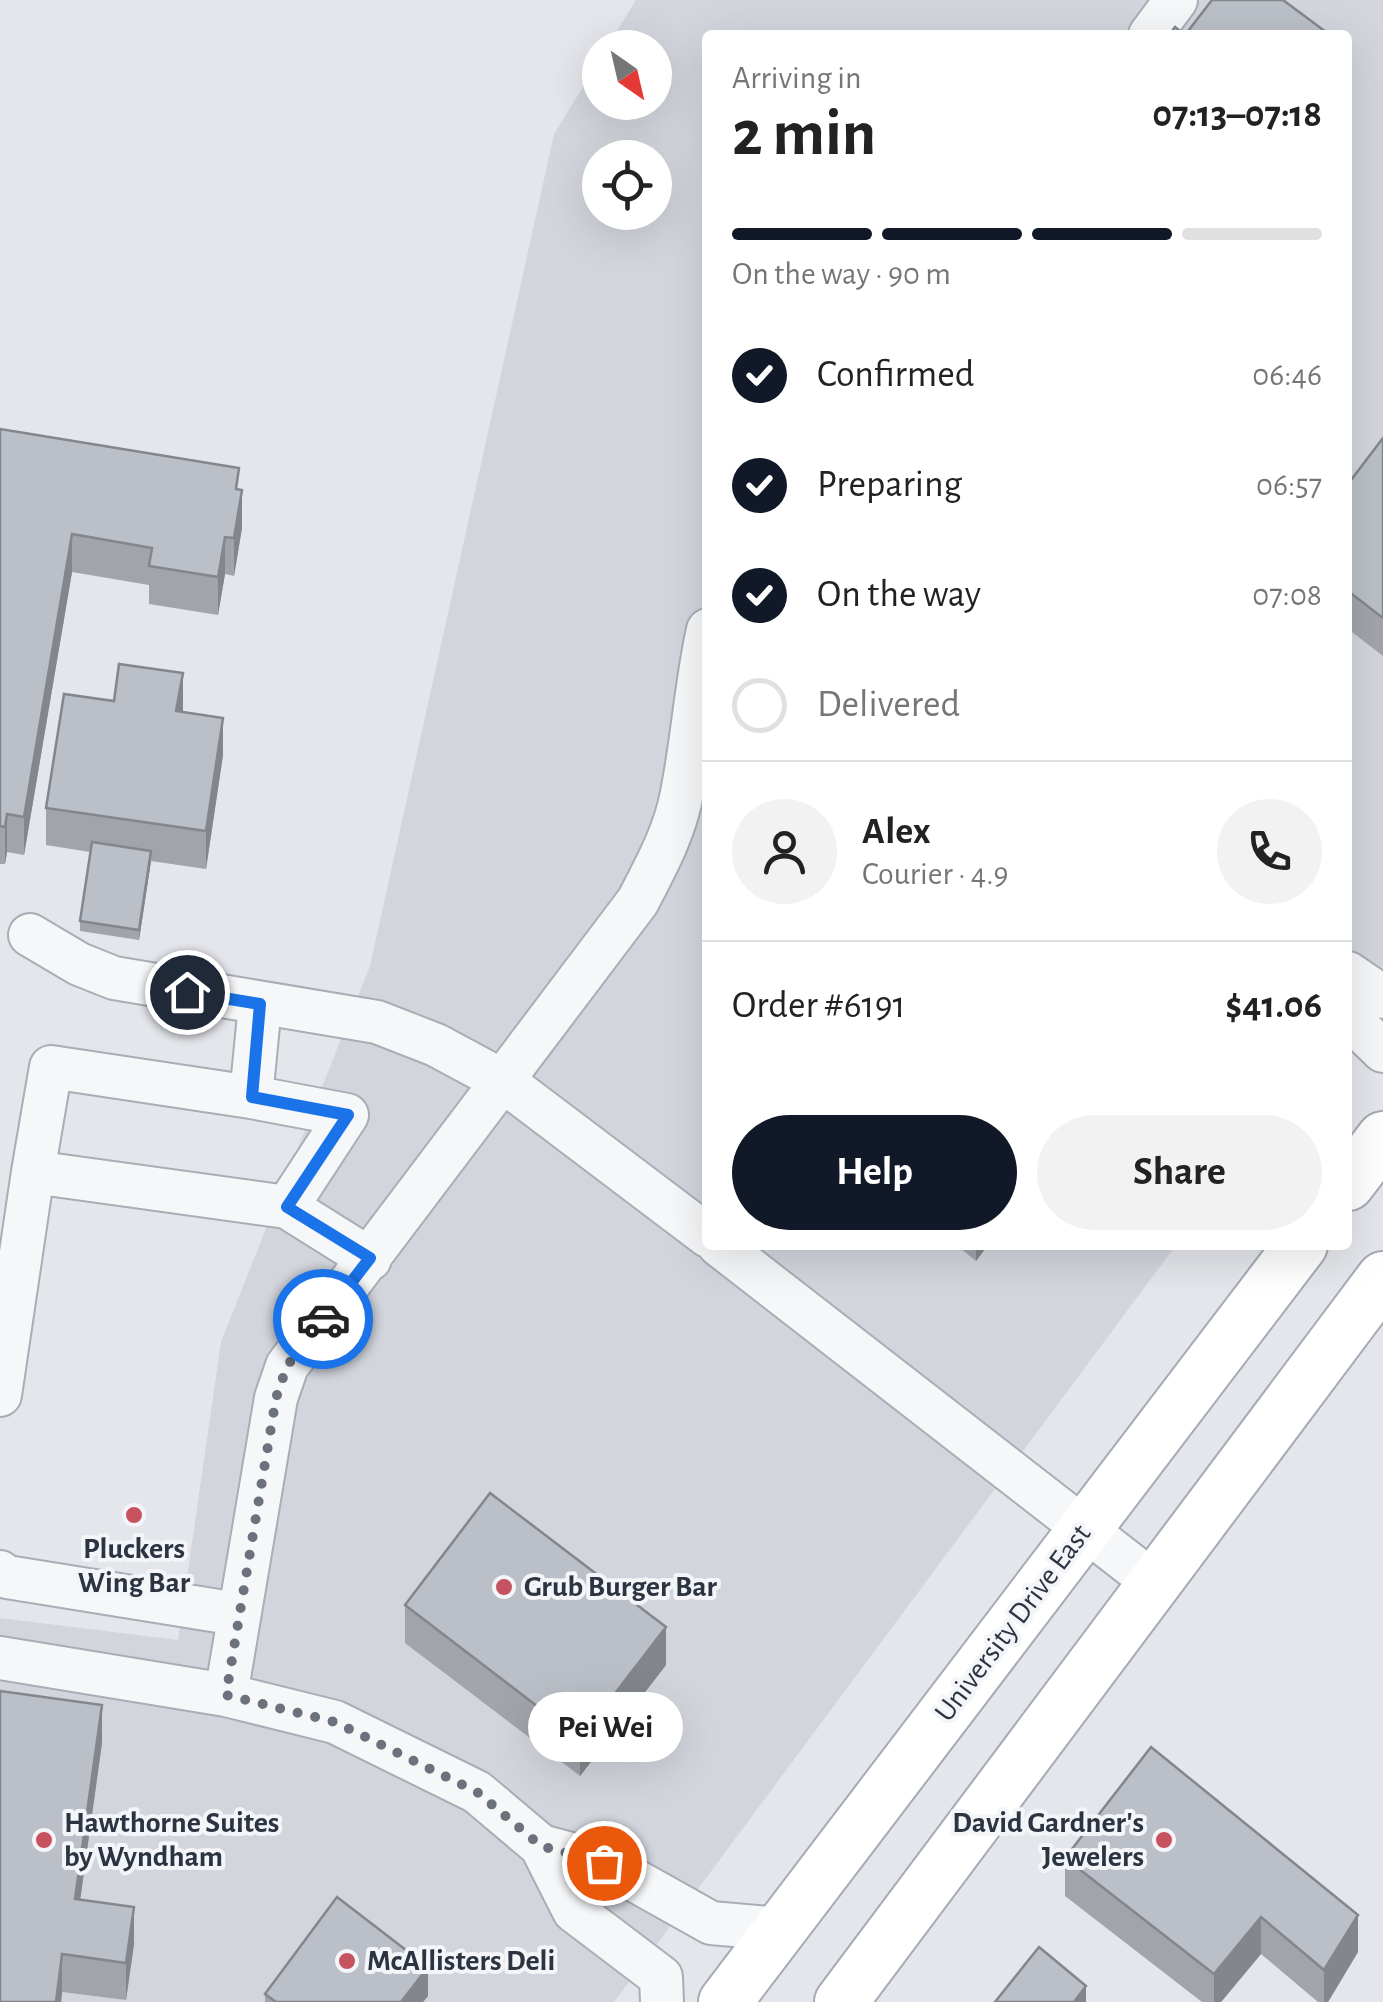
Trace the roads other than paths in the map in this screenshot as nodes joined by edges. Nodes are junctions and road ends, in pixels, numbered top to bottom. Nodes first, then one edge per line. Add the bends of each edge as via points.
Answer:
1 (1176, 0) edge
2 (1154, 30) edge
3 (702, 655) edge
4 (30, 936) dead end
5 (1352, 976) edge
6 (1383, 997) edge
7 (260, 1004) junction
8 (1352, 1021) edge
9 (1383, 1051) edge
10 (503, 1081) junction
11 (252, 1097) junction
12 (1383, 1138) edge
13 (34, 1172) junction
14 (1352, 1179) edge
15 (287, 1207) junction
16 (702, 1231) edge
17 (726, 1250) edge
18 (1296, 1250) edge
19 (370, 1258) junction
20 (1383, 1278) edge
21 (0, 1395) edge
22 (1084, 1529) junction
23 (0, 1572) edge
24 (1153, 1582) junction
25 (237, 1614) junction
26 (0, 1658) edge
27 (226, 1695) junction
28 (541, 1846) junction
29 (780, 1929) junction
30 (662, 2002) edge
31 (725, 2002) edge
32 (841, 2002) edge

1 - 2 street
3 - 10 street via 682,794 662,856 638,901
4 - 7 street via 114,978
5 - 6 street
7 - 10 street via 377,1022
7 - 11 street
8 - 9 street
10 - 16 street
10 - 19 street
11 - 13 street via 51,1066
11 - 15 street via 348,1115
12 - 14 main road
13 - 15 street
13 - 21 street
15 - 19 street
17 - 22 street
18 - 22 main road, University Drive East
19 - 25 street via 287,1366
20 - 24 main road
22 - 24 street
22 - 29 main road, University Drive East
23 - 25 street
24 - 32 main road
25 - 27 street
26 - 27 street
27 - 28 street via 335,1722 477,1792
28 - 29 street via 604,1863 711,1922
28 - 30 street via 574,1910 661,1977
29 - 31 main road, University Drive East

